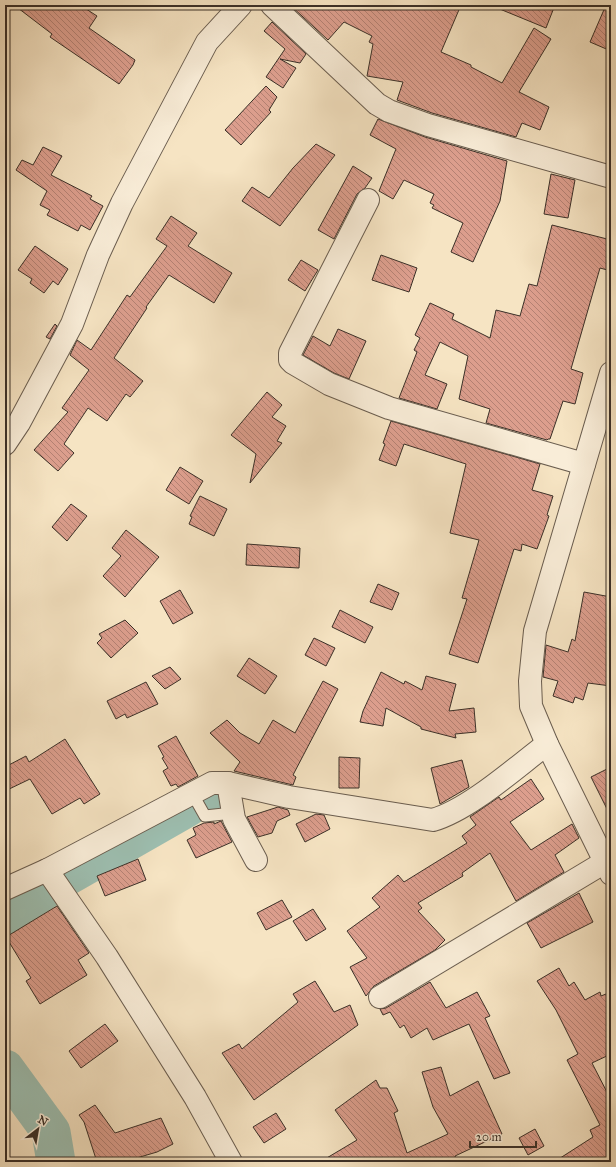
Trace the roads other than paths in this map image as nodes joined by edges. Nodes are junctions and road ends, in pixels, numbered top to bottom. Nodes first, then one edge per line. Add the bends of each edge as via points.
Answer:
1 (241, 5) edge
2 (272, 5) edge
3 (611, 177) edge
4 (368, 200) dead end
5 (611, 373) edge
6 (604, 422) edge
7 (5, 444) edge
8 (584, 464) junction
9 (546, 744) junction
10 (228, 783) junction
11 (192, 793) junction
12 (233, 814) junction
13 (256, 860) dead end
14 (608, 868) edge
15 (47, 870) junction
16 (5, 889) edge
17 (380, 997) dead end
18 (231, 1162) edge

1 - 7 street via 207,42 122,203 98,255 72,324
2 - 3 street via 377,104 389,111 428,125
4 - 8 street via 290,353 290,360 329,384 389,408
5 - 6 street
6 - 8 street
8 - 9 street via 535,631 530,681 531,706
9 - 10 street via 467,804 450,815 433,820 289,798
9 - 14 street
10 - 11 street via 212,783
10 - 12 street
11 - 12 lane via 205,816
11 - 15 street
12 - 13 street
14 - 17 street
15 - 16 street
15 - 18 street via 107,957 195,1097

